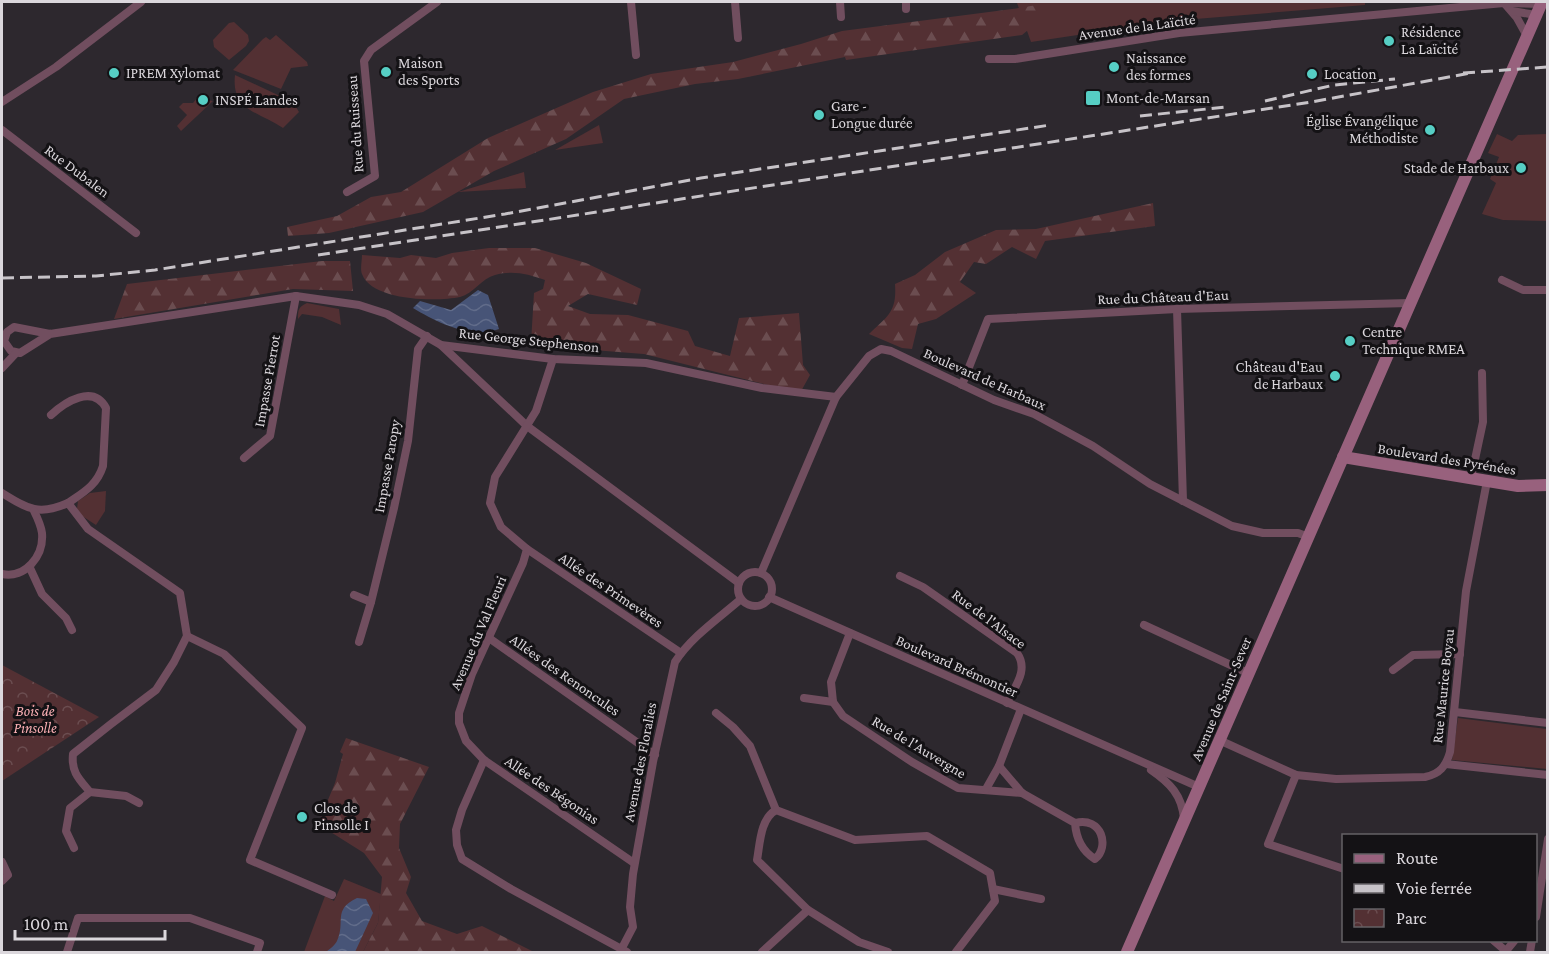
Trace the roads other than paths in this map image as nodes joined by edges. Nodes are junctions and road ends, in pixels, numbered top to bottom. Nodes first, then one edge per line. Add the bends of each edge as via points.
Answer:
1 (141, 2) edge
2 (437, 2) edge
3 (631, 2) edge
4 (735, 2) edge
5 (840, 2) edge
6 (1506, 2) edge
7 (1543, 9) edge
8 (1512, 11) junction
9 (841, 17) dead end
10 (1527, 36) junction
11 (738, 38) dead end
12 (636, 55) dead end
13 (989, 59) dead end
14 (2, 102) edge
15 (2, 130) edge
16 (347, 192) dead end
17 (136, 233) dead end
18 (1502, 280) dead end
19 (1548, 290) edge
20 (296, 296) junction
21 (1410, 303) junction
22 (1177, 309) junction
23 (26, 330) junction
24 (50, 334) junction
25 (427, 336) junction
26 (3, 342) edge
27 (30, 345) junction
28 (441, 345) junction
29 (16, 353) junction
30 (553, 359) junction
31 (2, 368) edge
32 (1482, 373) dead end
33 (962, 385) junction
34 (836, 397) junction
35 (51, 415) dead end
36 (528, 426) junction
37 (1343, 457) junction
38 (244, 458) dead end
39 (1471, 478) junction
40 (1487, 480) junction
41 (1548, 484) edge
42 (2, 494) edge
43 (1183, 501) junction
44 (68, 502) junction
45 (34, 510) junction
46 (1309, 537) junction
47 (527, 549) junction
48 (30, 568) junction
49 (760, 573) junction
50 (2, 574) edge
51 (900, 576) dead end
52 (739, 583) junction
53 (354, 595) dead end
54 (769, 597) junction
55 (741, 599) junction
56 (371, 602) junction
57 (1144, 625) dead end
58 (72, 630) dead end
59 (850, 633) junction
60 (187, 636) junction
61 (489, 638) junction
62 (359, 642) dead end
63 (681, 653) junction
64 (1460, 654) junction
65 (1393, 670) dead end
66 (1248, 673) junction
67 (804, 698) dead end
68 (832, 702) junction
69 (1007, 703) junction
70 (1021, 709) junction
71 (1455, 712) junction
72 (716, 713) dead end
73 (1548, 723) edge
74 (1219, 740) junction
75 (655, 755) junction
76 (1133, 758) junction
77 (484, 760) junction
78 (1446, 764) junction
79 (999, 766) junction
80 (1296, 775) junction
81 (1548, 775) edge
82 (1199, 787) junction
83 (986, 789) junction
84 (90, 792) junction
85 (1022, 793) junction
86 (139, 803) dead end
87 (776, 810) junction
88 (1184, 822) junction
89 (1075, 823) dead end
90 (1548, 838) edge
91 (74, 848) dead end
92 (2, 862) edge
93 (634, 863) junction
94 (1342, 868) edge
95 (2, 881) edge
96 (993, 889) junction
97 (332, 895) dead end
98 (1041, 899) dead end
99 (808, 910) junction
100 (1537, 910) edge
101 (1495, 942) edge
102 (624, 950) edge
103 (68, 952) edge
104 (257, 952) edge
105 (762, 952) edge
106 (888, 952) edge
107 (956, 952) edge
108 (1127, 952) edge
109 (1507, 952) edge

1 - 14 street via 56,67
2 - 16 street, Rue du Ruisseau via 371,50 364,62 375,176
3 - 12 street
4 - 11 street
5 - 9 street
6 - 7 street, Avenue de la Laïcité
6 - 8 street
6 - 13 street, Avenue de la Laïcité via 1179,33 1015,59
7 - 8 street
7 - 10 main road, Avenue de Saint-Sever
8 - 10 street
10 - 21 main road, Avenue de Saint-Sever
15 - 17 street, Rue Dubalen
18 - 19 street via 1523,290
20 - 24 street, Rue George Stephenson
20 - 25 street, Rue George Stephenson via 360,305 387,314
20 - 38 street, Impasse Pierrot via 270,436
21 - 22 street, Rue du Château d'Eau
21 - 37 main road, Avenue de Saint-Sever
22 - 33 street, Rue du Château d'Eau via 988,319
22 - 43 street
23 - 24 street, Rue George Stephenson
23 - 26 street via 14,327
23 - 27 street
24 - 27 street, Rue George Stephenson
25 - 28 street, Rue George Stephenson
25 - 56 street, Impasse Paropy via 417,349 408,441
26 - 29 street
27 - 29 street
28 - 30 street, Rue George Stephenson
28 - 36 street
29 - 31 street
30 - 34 street, Rue George Stephenson via 646,363 762,388
30 - 36 street
32 - 39 street via 1483,422
33 - 34 street, Boulevard de Harbaux via 891,351 881,350 869,356
33 - 43 street, Boulevard de Harbaux via 1034,414
34 - 49 street, Boulevard de Harbaux
35 - 44 street via 63,404 88,395 99,399 106,408 100,474 88,490
36 - 47 street via 495,477 490,503 501,527
36 - 52 street
37 - 39 main road, Boulevard des Pyrénées
37 - 46 main road, Avenue de Saint-Sever
39 - 40 main road, Boulevard des Pyrénées
40 - 41 main road, Boulevard des Pyrénées via 1518,486
40 - 64 street, Rue Maurice Boyau via 1466,591
42 - 45 street
43 - 46 street, Boulevard de Harbaux via 1232,526
44 - 45 street via 55,509
44 - 60 street via 88,529 180,592
45 - 48 street via 42,532 40,549
46 - 66 main road, Avenue de Saint-Sever
47 - 61 street, Avenue du Val Fleuri
47 - 63 street, Allée des Primevères
48 - 50 street via 12,575
48 - 58 street via 42,594 66,618
49 - 52 street via 750,573
49 - 54 street via 771,586
51 - 69 street, Rue de l'Alsace via 923,587 1017,653 1023,668
52 - 55 street
53 - 56 street
54 - 55 street via 756,606
54 - 59 street, Boulevard Brémontier
55 - 63 street, Avenue des Floralies
56 - 62 street, Impasse Paropy
57 - 66 street
59 - 68 street via 831,682
59 - 69 street, Boulevard Brémontier
60 - 84 street via 156,690 73,754 72,766
60 - 97 street via 224,654 302,728 250,860
61 - 75 street, Allées des Renoncules
61 - 77 street, Avenue du Val Fleuri via 459,713 466,741
63 - 75 street, Avenue des Floralies via 675,662
64 - 65 street via 1413,655
64 - 71 street, Rue Maurice Boyau
66 - 74 main road, Avenue de Saint-Sever
67 - 68 street
68 - 83 street, Rue de l'Auvergne via 843,716 946,782 968,790
69 - 70 street, Boulevard Brémontier
70 - 76 street, Boulevard Brémontier
70 - 79 street
71 - 73 street
71 - 78 street, Rue Maurice Boyau
72 - 87 street via 750,746
74 - 80 street, Rue Maurice Boyau
74 - 82 main road, Avenue de Saint-Sever
75 - 93 street, Avenue des Floralies
76 - 82 street, Boulevard Brémontier
76 - 88 street, Boulevard Brémontier via 1177,792
77 - 93 street, Allée des Bégonias
77 - 102 street via 456,830 462,859
78 - 80 street, Rue Maurice Boyau via 1425,777 1336,779
78 - 81 street
79 - 83 street
79 - 85 street
80 - 94 street via 1268,844
82 - 88 main road, Avenue de Saint-Sever
83 - 85 street, Rue de l'Auvergne
84 - 86 street via 126,796
84 - 91 street via 70,808 66,831
85 - 89 street
87 - 96 street via 855,840 927,836 990,873
87 - 99 street via 762,830 758,860
88 - 108 main road, Avenue de Saint-Sever
90 - 100 street
92 - 95 street via 8,874
93 - 102 street, Avenue des Floralies via 630,907 633,927
96 - 98 street
96 - 107 street via 995,901
99 - 105 street
99 - 106 street via 859,942
101 - 109 street
103 - 104 street via 78,918 190,918 260,943

